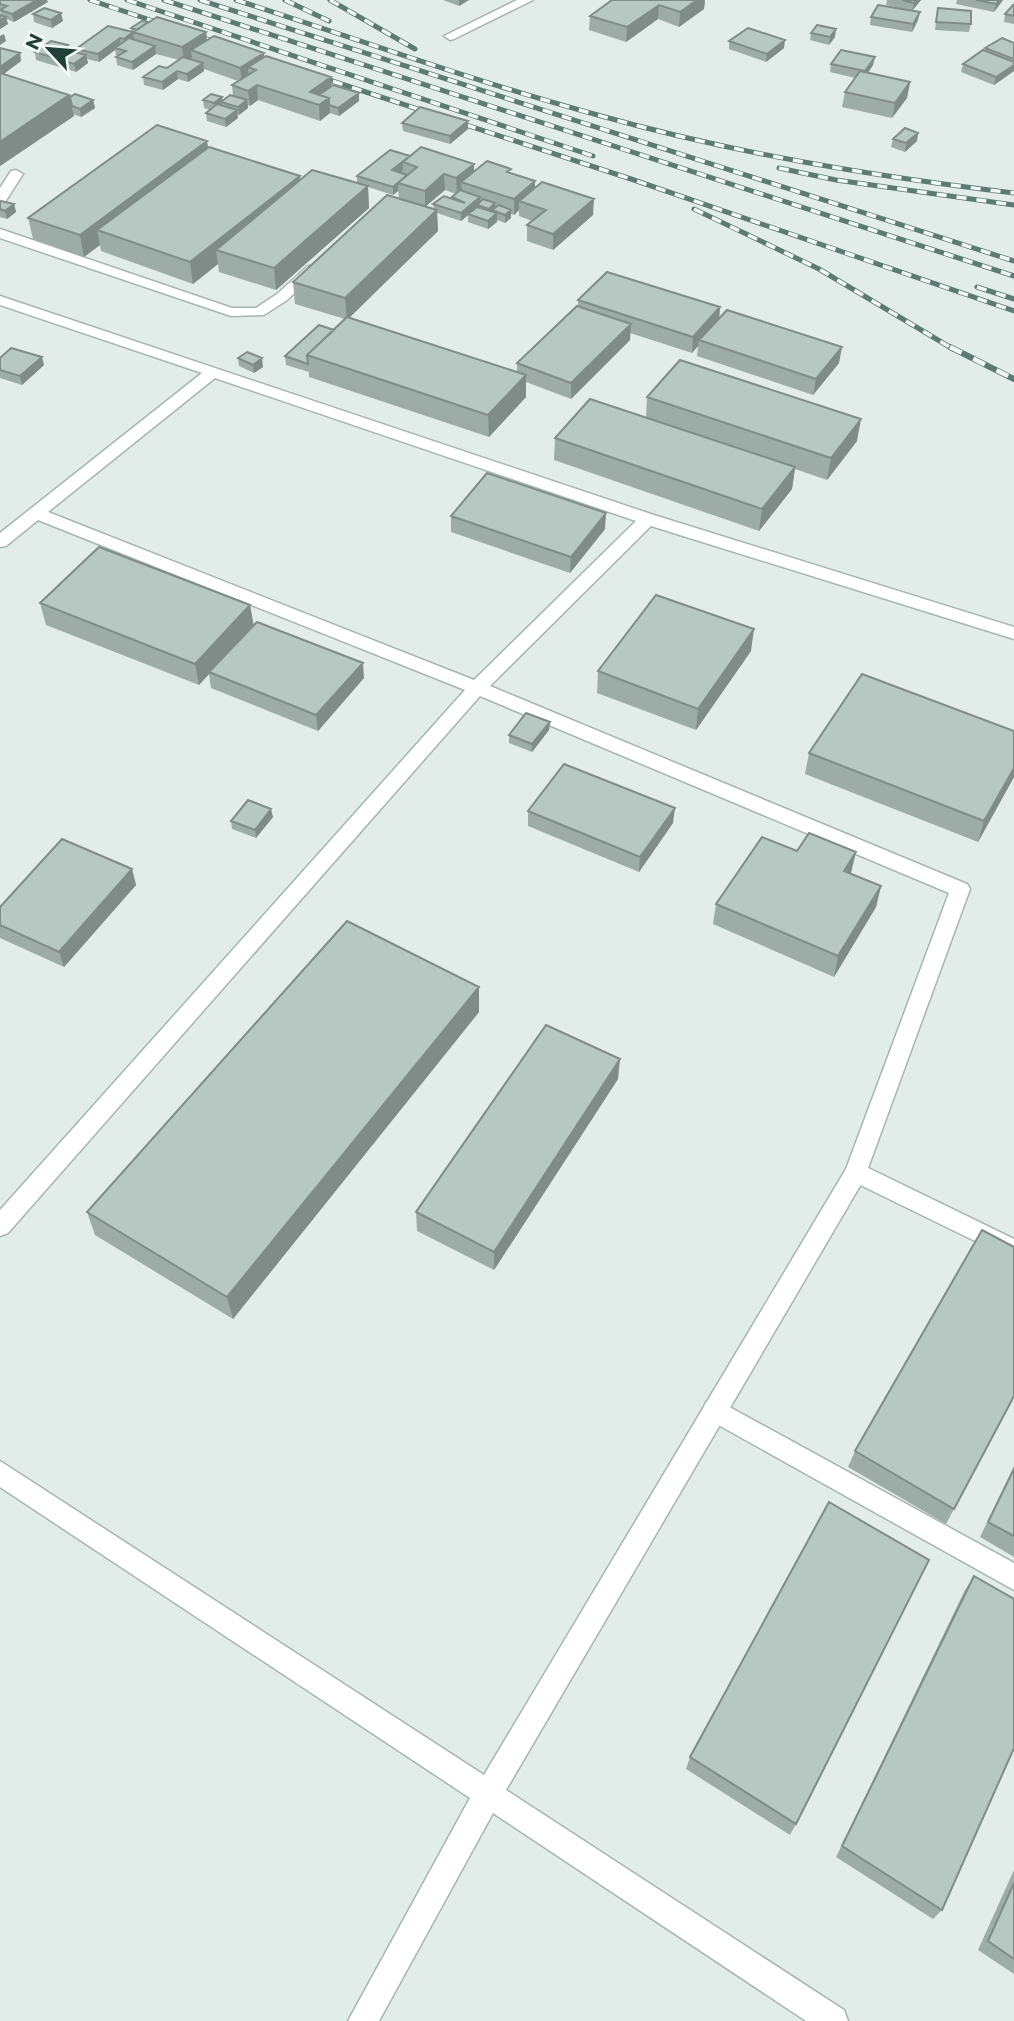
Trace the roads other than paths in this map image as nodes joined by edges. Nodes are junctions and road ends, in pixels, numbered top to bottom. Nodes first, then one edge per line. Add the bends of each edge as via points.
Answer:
1 (527, 0) edge
2 (450, 36) dead end
3 (16, 174) dead end
4 (0, 200) edge
5 (0, 233) edge
6 (328, 255) edge
7 (0, 300) edge
8 (212, 372) junction
9 (36, 513) junction
10 (648, 519) junction
11 (0, 542) edge
12 (1014, 633) edge
13 (477, 688) junction
14 (856, 1172) junction
15 (0, 1226) edge
16 (1014, 1250) edge
17 (715, 1410) junction
18 (0, 1473) edge
19 (1014, 1577) edge
20 (488, 1794) junction
21 (363, 2021) edge
22 (832, 2021) edge

1 - 2 street
3 - 4 street
5 - 6 street via 230,312 259,312
7 - 8 street
8 - 9 street
8 - 10 street
9 - 11 street
9 - 13 street
10 - 12 street
10 - 13 street
13 - 14 street via 960,889
13 - 15 street
14 - 16 street
14 - 17 street
17 - 19 street
17 - 20 street
18 - 20 street
20 - 21 street
20 - 22 street

